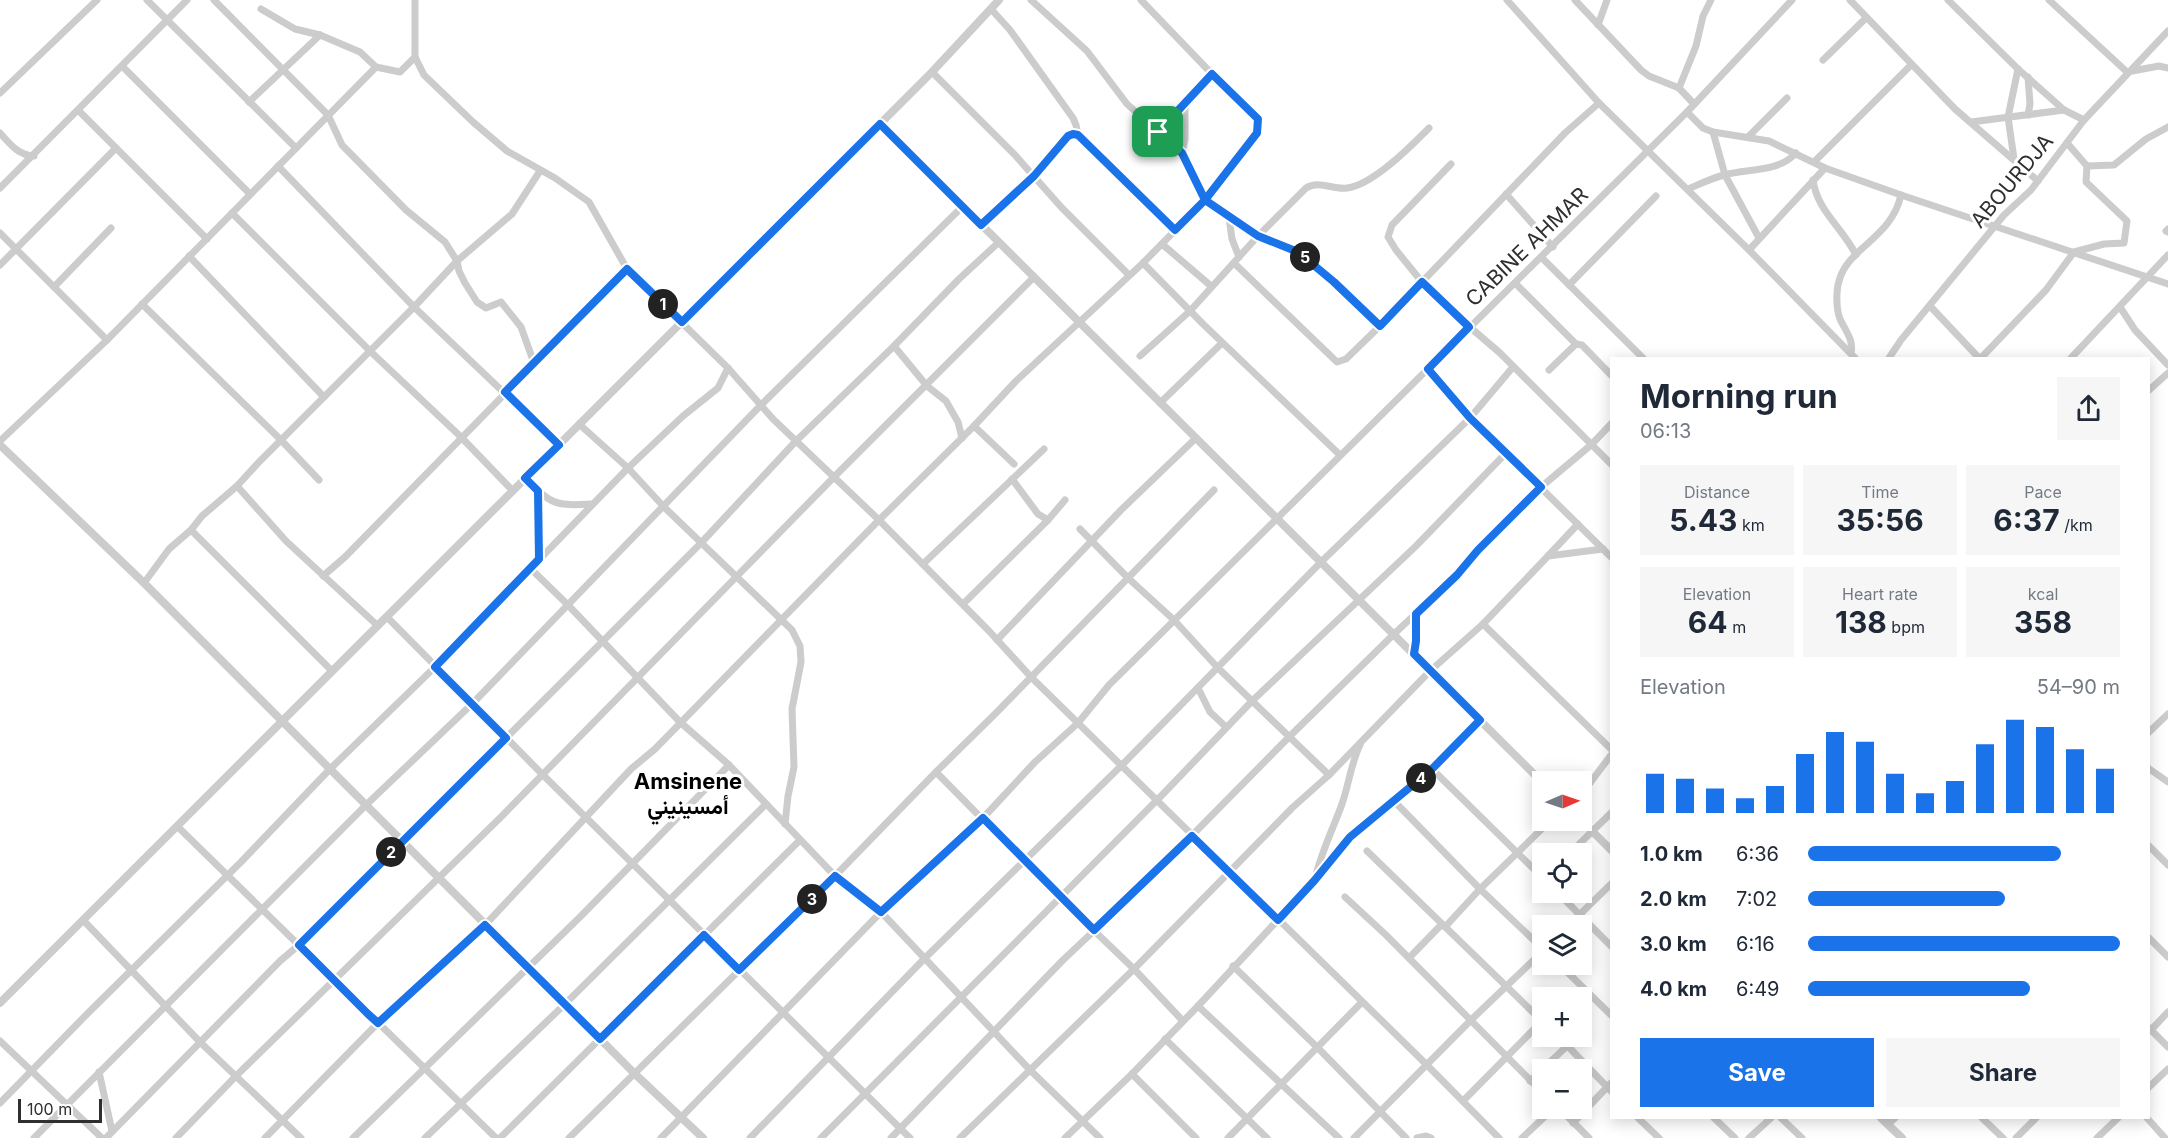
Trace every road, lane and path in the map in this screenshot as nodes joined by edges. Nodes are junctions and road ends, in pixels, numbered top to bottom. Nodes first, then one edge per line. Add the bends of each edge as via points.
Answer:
1 (97, 0) edge
2 (147, 0) edge
3 (187, 0) edge
4 (214, 0) edge
5 (415, 0) edge
6 (999, 0) edge
7 (1030, 0) edge
8 (1142, 0) edge
9 (1507, 0) edge
10 (1575, 0) edge
11 (1608, 0) edge
12 (1711, 0) edge
13 (1792, 0) edge
14 (1850, 0) edge
15 (1948, 0) edge
16 (2049, 0) edge
17 (261, 9) dead end
18 (991, 9) junction
19 (1866, 18) junction
20 (167, 20) junction
21 (1598, 25) junction
22 (2168, 32) edge
23 (320, 35) junction
24 (415, 57) junction
25 (1823, 60) dead end
26 (1911, 65) junction
27 (122, 66) junction
28 (376, 67) junction
29 (2168, 68) edge
30 (2018, 69) junction
31 (283, 70) junction
32 (932, 72) junction
33 (2127, 72) junction
34 (1212, 74) junction
35 (2028, 77) junction
36 (1679, 88) junction
37 (0, 93) edge
38 (1787, 98) dead end
39 (249, 102) junction
40 (1185, 103) junction
41 (1599, 103) junction
42 (1694, 104) junction
43 (78, 110) junction
44 (2064, 110) junction
45 (1687, 112) junction
46 (2028, 114) junction
47 (328, 115) junction
48 (2008, 117) junction
49 (2084, 120) junction
50 (1971, 122) junction
51 (880, 124) junction
52 (2168, 127) edge
53 (1429, 128) dead end
54 (1158, 132) junction
55 (1713, 132) junction
56 (0, 133) edge
57 (1078, 135) junction
58 (1748, 137) junction
59 (2067, 143) junction
60 (116, 148) junction
61 (296, 148) junction
62 (1648, 151) junction
63 (1182, 153) junction
64 (1796, 153) junction
65 (34, 156) junction
66 (2014, 159) junction
67 (1814, 162) junction
68 (1451, 164) dead end
69 (278, 166) junction
70 (2086, 166) junction
71 (1825, 168) junction
72 (540, 171) junction
73 (1725, 174) junction
74 (1034, 176) junction
75 (1813, 180) junction
76 (2038, 181) junction
77 (0, 188) edge
78 (1688, 189) junction
79 (250, 194) junction
80 (1506, 194) junction
81 (1901, 195) junction
82 (1656, 196) dead end
83 (1205, 200) junction
84 (963, 207) junction
85 (232, 213) junction
86 (1229, 218) junction
87 (981, 225) junction
88 (1994, 227) junction
89 (111, 228) dead end
90 (1175, 230) junction
91 (0, 233) edge
92 (1258, 236) junction
93 (1759, 238) junction
94 (207, 239) junction
95 (999, 242) junction
96 (1162, 244) junction
97 (1552, 247) junction
98 (16, 249) junction
99 (1749, 250) junction
100 (2074, 252) junction
101 (1856, 255) junction
102 (2168, 255) edge
103 (189, 256) junction
104 (1542, 258) junction
105 (1237, 260) junction
106 (457, 261) junction
107 (1143, 263) junction
108 (0, 265) edge
109 (627, 269) junction
110 (1129, 275) junction
111 (1034, 277) junction
112 (2147, 277) junction
113 (1422, 282) junction
114 (1515, 283) junction
115 (2168, 284) edge
116 (1569, 285) junction
117 (1211, 286) dead end
118 (54, 287) junction
119 (142, 304) junction
120 (1930, 306) junction
121 (414, 307) junction
122 (2120, 307) junction
123 (1190, 311) junction
124 (682, 322) junction
125 (1079, 322) junction
126 (1380, 326) junction
127 (1469, 327) junction
128 (107, 340) junction
129 (1222, 343) junction
130 (1576, 344) junction
131 (894, 346) junction
132 (370, 351) junction
133 (1140, 356) dead end
134 (1853, 356) edge
135 (1642, 357) edge
136 (1891, 357) edge
137 (1979, 357) edge
138 (1981, 357) edge
139 (2072, 357) edge
140 (534, 363) junction
141 (2168, 365) edge
142 (1513, 367) junction
143 (728, 368) junction
144 (1428, 369) junction
145 (1549, 370) dead end
146 (2168, 373) edge
147 (1610, 374) edge
148 (927, 386) junction
149 (2150, 389) edge
150 (505, 392) junction
151 (324, 398) junction
152 (1160, 403) junction
153 (761, 405) junction
154 (1470, 418) junction
155 (579, 424) junction
156 (1610, 425) edge
157 (974, 426) junction
158 (461, 437) junction
159 (962, 438) junction
160 (1196, 438) junction
161 (281, 440) junction
162 (796, 441) junction
163 (0, 443) edge
164 (559, 445) junction
165 (1591, 445) junction
166 (1044, 449) dead end
167 (1506, 453) junction
168 (1340, 455) junction
169 (1014, 464) dead end
170 (1610, 464) edge
171 (628, 468) junction
172 (834, 477) junction
173 (525, 478) junction
174 (1012, 479) junction
175 (320, 480) dead end
176 (237, 486) junction
177 (1541, 487) junction
178 (513, 490) junction
179 (1215, 490) dead end
180 (538, 491) junction
181 (1065, 500) dead end
182 (592, 504) junction
183 (664, 507) junction
184 (1278, 519) junction
185 (879, 520) junction
186 (1048, 520) junction
187 (1578, 524) junction
188 (1080, 529) dead end
189 (191, 530) junction
190 (1091, 541) junction
191 (700, 543) junction
192 (1603, 549) junction
193 (1548, 556) junction
194 (1610, 556) edge
195 (539, 559) junction
196 (1321, 562) junction
197 (923, 564) junction
198 (530, 568) junction
199 (323, 576) junction
200 (736, 578) junction
201 (1128, 579) junction
202 (144, 583) junction
203 (1358, 599) junction
204 (567, 604) junction
205 (963, 604) junction
206 (1416, 614) junction
207 (387, 616) junction
208 (1174, 620) junction
209 (780, 621) junction
210 (1483, 624) junction
211 (378, 626) junction
212 (990, 632) junction
213 (1394, 634) junction
214 (603, 640) junction
215 (997, 640) junction
216 (1414, 654) junction
217 (1017, 662) junction
218 (435, 667) junction
219 (1218, 668) junction
220 (332, 671) junction
221 (1430, 671) junction
222 (1031, 676) junction
223 (639, 677) junction
224 (1198, 688) junction
225 (1252, 701) junction
226 (472, 704) junction
227 (2168, 714) edge
228 (1480, 720) junction
229 (282, 722) junction
230 (680, 722) junction
231 (1078, 723) junction
232 (1226, 727) junction
233 (2150, 731) edge
234 (1290, 736) junction
235 (1365, 736) junction
236 (506, 738) junction
237 (1610, 747) edge
238 (1610, 756) edge
239 (729, 765) junction
240 (1122, 765) junction
241 (1432, 769) junction
242 (2150, 769) edge
243 (329, 770) junction
244 (936, 772) junction
245 (1532, 772) edge
246 (543, 775) junction
247 (1329, 775) junction
248 (1592, 780) edge
249 (2168, 782) edge
250 (1156, 800) junction
251 (1394, 801) junction
252 (766, 804) junction
253 (366, 805) junction
254 (1610, 814) edge
255 (586, 818) junction
256 (983, 818) junction
257 (785, 824) junction
258 (177, 826) junction
259 (1539, 831) edge
260 (1593, 832) junction
261 (1192, 836) junction
262 (800, 840) junction
263 (402, 841) junction
264 (1581, 843) edge
265 (2150, 847) edge
266 (1610, 849) edge
267 (1367, 851) dead end
268 (1517, 852) junction
269 (1023, 860) junction
270 (632, 863) junction
271 (2168, 865) edge
272 (1532, 867) edge
273 (1230, 872) junction
274 (226, 875) junction
275 (835, 876) junction
276 (438, 879) junction
277 (1314, 881) junction
278 (1610, 885) edge
279 (1480, 889) junction
280 (1059, 897) junction
281 (1345, 897) dead end
282 (669, 900) junction
283 (1568, 903) edge
284 (263, 910) junction
285 (881, 912) junction
286 (1580, 914) junction
287 (83, 920) junction
288 (1278, 920) junction
289 (485, 925) junction
290 (1443, 926) junction
291 (1094, 930) junction
292 (704, 935) junction
293 (2150, 939) edge
294 (1532, 940) edge
295 (299, 945) junction
296 (1610, 945) edge
297 (2168, 957) edge
298 (925, 958) junction
299 (1409, 958) junction
300 (1532, 960) edge
301 (1233, 966) junction
302 (528, 967) junction
303 (1134, 969) junction
304 (130, 970) junction
305 (739, 970) junction
306 (1570, 975) edge
307 (333, 981) junction
308 (1506, 986) junction
309 (961, 996) junction
310 (1362, 1002) junction
311 (0, 1003) edge
312 (566, 1004) junction
313 (165, 1005) junction
314 (1198, 1005) junction
315 (1532, 1011) edge
316 (784, 1012) junction
317 (2168, 1012) edge
318 (1610, 1014) edge
319 (1182, 1020) junction
320 (1471, 1020) junction
321 (378, 1023) junction
322 (2150, 1029) edge
323 (1532, 1031) edge
324 (994, 1032) junction
325 (600, 1039) junction
326 (1166, 1039) junction
327 (0, 1041) edge
328 (201, 1043) junction
329 (1566, 1047) edge
330 (1568, 1047) edge
331 (2168, 1047) edge
332 (1318, 1048) junction
333 (828, 1056) junction
334 (1507, 1057) junction
335 (1427, 1065) junction
336 (424, 1068) junction
337 (2168, 1069) edge
338 (1030, 1070) junction
339 (32, 1072) junction
340 (99, 1072) junction
341 (635, 1074) junction
342 (1132, 1074) junction
343 (236, 1076) junction
344 (1530, 1081) joint
345 (1282, 1083) junction
346 (2150, 1086) edge
347 (1610, 1087) edge
348 (865, 1093) junction
349 (1463, 1101) junction
350 (0, 1103) edge
351 (460, 1104) junction
352 (66, 1105) junction
353 (1381, 1112) junction
354 (682, 1117) junction
355 (1247, 1119) junction
356 (1542, 1119) edge
357 (1570, 1119) edge
358 (1639, 1119) edge
359 (1715, 1119) edge
360 (1770, 1119) edge
361 (1782, 1119) edge
362 (1983, 1119) edge
363 (2035, 1119) edge
364 (2117, 1119) edge
365 (2149, 1119) edge
366 (283, 1120) junction
367 (1888, 1120) edge
368 (1083, 1121) junction
369 (1574, 1123) junction
370 (901, 1128) junction
371 (112, 1131) junction
372 (34, 1138) edge
373 (104, 1138) edge
374 (176, 1138) edge
375 (265, 1138) edge
376 (301, 1138) edge
377 (353, 1138) edge
378 (426, 1138) edge
379 (496, 1138) edge
380 (500, 1138) edge
381 (569, 1138) edge
382 (661, 1138) edge
383 (703, 1138) edge
384 (750, 1138) edge
385 (821, 1138) edge
386 (891, 1138) edge
387 (910, 1138) edge
388 (960, 1138) edge
389 (1065, 1138) edge
390 (1100, 1138) edge
391 (1196, 1138) edge
392 (1228, 1138) edge
393 (1267, 1138) edge
394 (1339, 1138) edge
395 (1354, 1138) edge
396 (1406, 1138) edge
397 (1417, 1138) edge
398 (1431, 1138) edge
399 (1499, 1138) edge
400 (1522, 1138) edge
401 (1589, 1138) edge
402 (1659, 1138) edge
403 (1735, 1138) edge
404 (1749, 1138) edge
405 (1802, 1138) edge
406 (1902, 1138) edge
407 (2002, 1138) edge
408 (2016, 1138) edge
409 (2097, 1138) edge
410 (2165, 1138) edge

1 - 37 street via 87,5
2 - 20 street
3 - 20 street
4 - 31 street
5 - 24 street
6 - 18 street
7 - 54 street via 1087,51 1127,104
8 - 34 street
9 - 41 street
10 - 21 street
11 - 21 street
12 - 36 street
13 - 42 street, CABINE AHMAR
14 - 19 street
15 - 30 street
16 - 33 street
17 - 23 street via 295,29
18 - 32 street
18 - 57 street via 1073,118
19 - 25 street
19 - 26 street
20 - 27 street
20 - 39 street
21 - 36 street via 1641,70
22 - 33 street, ABOURDJA
23 - 28 street via 360,52
23 - 31 street
24 - 28 street via 400,72
24 - 72 street via 424,75 473,122 507,151
26 - 50 street
26 - 67 street
27 - 43 street
27 - 79 street
28 - 47 street
29 - 33 street
30 - 35 street
30 - 48 street
31 - 39 street
31 - 47 street
32 - 51 street
32 - 74 street
33 - 49 street, ABOURDJA
34 - 40 street
34 - 83 street via 1258,119 1259,128
35 - 44 street
35 - 46 street
36 - 42 street
38 - 58 street
39 - 61 street
40 - 54 street
40 - 63 street
41 - 62 street
41 - 80 street
42 - 45 street, CABINE AHMAR
43 - 60 street
43 - 65 street
44 - 46 street
44 - 49 street
45 - 55 street via 1698,125
45 - 62 street, CABINE AHMAR
46 - 48 street
47 - 61 street
47 - 106 street via 342,145 406,210 445,242
48 - 50 street
48 - 66 street
49 - 59 street, ABOURDJA
50 - 66 street
51 - 84 street
51 - 124 street
52 - 70 street via 2114,165
53 - 92 street via 1400,157 1353,186 1309,186
54 - 63 street
55 - 58 street
55 - 73 street
56 - 65 street via 18,152
57 - 74 street via 1068,136
57 - 90 street
58 - 64 street
59 - 70 street
59 - 76 street, ABOURDJA
60 - 94 street
60 - 98 street
61 - 69 street
62 - 78 street
62 - 97 street, CABINE AHMAR
63 - 83 street
64 - 67 street
64 - 73 street via 1787,162 1772,167
65 - 77 street
66 - 76 street
67 - 71 street
68 - 113 street via 1392,225 1388,237
69 - 79 street
69 - 121 street
70 - 100 street via 2086,182 2127,221 2124,243
71 - 75 street
71 - 81 street
72 - 106 street via 512,214
72 - 109 street via 589,202
73 - 78 street
73 - 93 street
74 - 87 street
74 - 110 street
75 - 93 street
75 - 101 street via 1818,201 1849,239
76 - 88 street, ABOURDJA
78 - 99 street
79 - 85 street
80 - 97 street
80 - 113 street
81 - 88 street
81 - 101 street via 1889,223
82 - 116 street
83 - 86 street
83 - 90 street
84 - 87 street
84 - 153 street
85 - 94 street
85 - 132 street
86 - 92 street
86 - 105 street
87 - 95 street
88 - 100 street
88 - 120 street, ABOURDJA
89 - 118 street
90 - 96 street
91 - 98 street
92 - 105 street
92 - 126 street via 1298,252
93 - 99 street
94 - 103 street
95 - 111 street
95 - 131 street
96 - 107 street
96 - 117 street
97 - 104 street, CABINE AHMAR
98 - 108 street
98 - 118 street
99 - 134 street
100 - 112 street
100 - 138 street via 2046,290
101 - 134 street via 1838,282 1839,316 1852,343
102 - 112 street
103 - 119 street
103 - 151 street
104 - 114 street, CABINE AHMAR
104 - 116 street
105 - 123 street
105 - 126 street via 1337,362 1347,359
106 - 121 street
106 - 140 street via 459,272 477,302 486,308 501,302 521,327
107 - 110 street
107 - 123 street
109 - 124 street
109 - 140 street
110 - 125 street
111 - 125 street
111 - 148 street
112 - 115 street
112 - 122 street
113 - 126 street
113 - 127 street
114 - 127 street, CABINE AHMAR
114 - 130 street
116 - 135 street
118 - 128 street
119 - 128 street
119 - 161 street
120 - 136 street, ABOURDJA
120 - 137 street
121 - 132 street
121 - 150 street
122 - 139 street
122 - 141 street via 2135,330
123 - 129 street
123 - 133 street
124 - 143 street
124 - 155 street
125 - 152 street
125 - 157 street
127 - 142 street
127 - 144 street, CABINE AHMAR
128 - 163 street
129 - 152 street
129 - 168 street
130 - 145 street
130 - 147 street via 1582,345
131 - 148 street
131 - 162 street
132 - 151 street
132 - 158 street
140 - 150 street
142 - 154 street
142 - 165 street
143 - 153 street
143 - 171 street via 718,388
144 - 154 street
144 - 168 street, CABINE AHMAR
146 - 149 street
148 - 159 street via 946,401
148 - 172 street
150 - 158 street
150 - 164 street
151 - 161 street
152 - 160 street
153 - 162 street
153 - 183 street
154 - 167 street
154 - 196 street
155 - 164 street
155 - 171 street
156 - 165 street
157 - 159 street
157 - 169 street
158 - 178 street
158 - 199 street
159 - 185 street
160 - 184 street
160 - 190 street
161 - 175 street
161 - 176 street
162 - 172 street
162 - 191 street
163 - 202 street
164 - 173 street
165 - 170 street
165 - 177 street
166 - 174 street
167 - 177 street
167 - 203 street via 1416,546
168 - 184 street, CABINE AHMAR
171 - 182 street
171 - 183 street
172 - 185 street
172 - 200 street
173 - 178 street
173 - 180 street
174 - 186 street
174 - 197 street
176 - 189 street
176 - 199 street
177 - 187 street
177 - 206 street
178 - 207 street
179 - 201 street
180 - 182 street via 563,505
180 - 195 street
181 - 186 street
182 - 195 street
183 - 191 street
183 - 204 street
184 - 196 street
184 - 208 street, CABINE AHMAR
185 - 197 street
185 - 209 street
186 - 205 street
187 - 192 street
187 - 193 street
188 - 190 street
189 - 202 street via 169,549
189 - 220 street
190 - 201 street
190 - 215 street
191 - 200 street
191 - 214 street
192 - 193 street
192 - 194 street
193 - 210 street
195 - 198 street
196 - 203 street
196 - 219 street
197 - 205 street
198 - 204 street
198 - 218 street
199 - 211 street
200 - 209 street
200 - 223 street
201 - 208 street
201 - 222 street
202 - 229 street
203 - 213 street
203 - 225 street
204 - 214 street
204 - 226 street
205 - 212 street
206 - 213 street
206 - 216 street
207 - 211 street
207 - 218 street
208 - 219 street
208 - 231 street, CABINE AHMAR via 1109,685
209 - 230 street
209 - 257 street via 797,637 801,662 792,709 794,767
210 - 221 street
210 - 237 street
211 - 220 street
212 - 215 street
212 - 217 street
213 - 216 street
213 - 234 street
214 - 223 street
214 - 236 street
215 - 217 street
216 - 221 street
217 - 222 street
218 - 226 street
218 - 243 street
219 - 224 street
219 - 225 street
220 - 229 street
221 - 228 street
221 - 235 street
222 - 231 street
222 - 244 street
223 - 230 street
223 - 246 street
224 - 232 street via 1210,712
224 - 240 street
225 - 232 street
225 - 234 street
226 - 236 street
226 - 253 street
227 - 233 street
228 - 241 street
228 - 245 street
229 - 243 street
229 - 258 street
230 - 239 street
230 - 255 street
231 - 240 street
231 - 256 street, CABINE AHMAR
232 - 250 street
234 - 247 street
234 - 261 street
235 - 247 street
235 - 277 street
236 - 246 street
236 - 263 street
238 - 248 street
239 - 252 street
239 - 270 street
240 - 250 street
240 - 269 street
241 - 251 street
241 - 268 street
242 - 249 street
243 - 253 street
243 - 274 street
244 - 256 street
244 - 275 street
246 - 255 street
246 - 276 street
247 - 273 street
250 - 261 street
250 - 280 street
251 - 277 street via 1350,837
251 - 279 street
252 - 257 street
252 - 282 street
253 - 263 street
253 - 284 street
254 - 260 street
255 - 270 street
255 - 289 street
256 - 269 street
256 - 285 street, CABINE AHMAR
257 - 262 street
258 - 274 street
258 - 287 street
259 - 268 street
260 - 264 street
260 - 266 street
261 - 273 street
261 - 291 street
262 - 275 street
262 - 292 street
263 - 276 street
263 - 295 street
265 - 271 street
267 - 290 street
268 - 272 street
268 - 279 street
269 - 280 street
269 - 298 street
270 - 282 street
270 - 302 street
273 - 288 street
273 - 303 street
274 - 284 street
274 - 304 street
275 - 285 street
275 - 305 street
276 - 289 street
276 - 307 street
277 - 288 street
278 - 286 street
279 - 290 street
279 - 294 street
280 - 291 street
280 - 309 street
281 - 299 street
282 - 292 street
282 - 312 street
283 - 286 street
284 - 295 street
284 - 313 street
285 - 298 street
285 - 316 street, CABINE AHMAR
286 - 296 street
287 - 304 street
287 - 311 street
288 - 301 street
288 - 310 street
289 - 302 street
289 - 321 street
290 - 299 street
290 - 308 street
291 - 303 street
291 - 324 street
292 - 305 street
292 - 325 street
293 - 297 street
295 - 307 street
295 - 328 street
298 - 309 street
298 - 333 street
299 - 320 street
300 - 308 street
301 - 314 street
301 - 332 street
302 - 312 street
302 - 336 street
303 - 319 street
303 - 338 street
304 - 313 street
304 - 339 street
305 - 316 street
305 - 341 street
306 - 318 street
307 - 321 street
307 - 343 street
308 - 315 street
308 - 320 street
309 - 324 street
309 - 348 street
310 - 332 street
310 - 335 street
312 - 325 street
312 - 351 street
313 - 328 street
313 - 340 street
314 - 319 street
314 - 345 street
316 - 333 street
316 - 354 street, CABINE AHMAR
317 - 322 street
319 - 326 street
320 - 334 street
320 - 335 street
321 - 336 street
321 - 366 street
322 - 331 street
323 - 334 street
324 - 338 street
324 - 370 street
325 - 341 street
325 - 380 street
326 - 342 street
326 - 355 street
327 - 339 street
328 - 343 street
328 - 371 street
329 - 344 street
330 - 347 street
332 - 345 street
332 - 353 street
333 - 348 street
333 - 384 street
334 - 344 street
334 - 349 street
335 - 349 street
335 - 353 street
336 - 351 street
336 - 377 street
337 - 346 street
338 - 368 street
338 - 388 street
339 - 350 street
339 - 352 street
340 - 352 street
340 - 371 street
341 - 354 street
341 - 381 street
342 - 368 street
342 - 391 street
343 - 366 street
343 - 374 street
345 - 355 street
345 - 394 street
347 - 369 street
348 - 370 street
348 - 385 street
349 - 399 street
351 - 378 street
351 - 379 street
352 - 372 street
352 - 373 street
353 - 395 street
353 - 396 street
354 - 382 street, CABINE AHMAR
354 - 383 street
355 - 392 street
355 - 393 street
356 - 400 street
357 - 369 street
358 - 402 street
359 - 403 street
360 - 404 street
361 - 405 street
362 - 407 street
363 - 408 street
364 - 409 street
365 - 410 street
366 - 375 street
366 - 376 street
367 - 406 street
368 - 389 street
368 - 390 street
369 - 401 street
370 - 386 street
370 - 387 street
371 - 373 street
397 - 398 street

